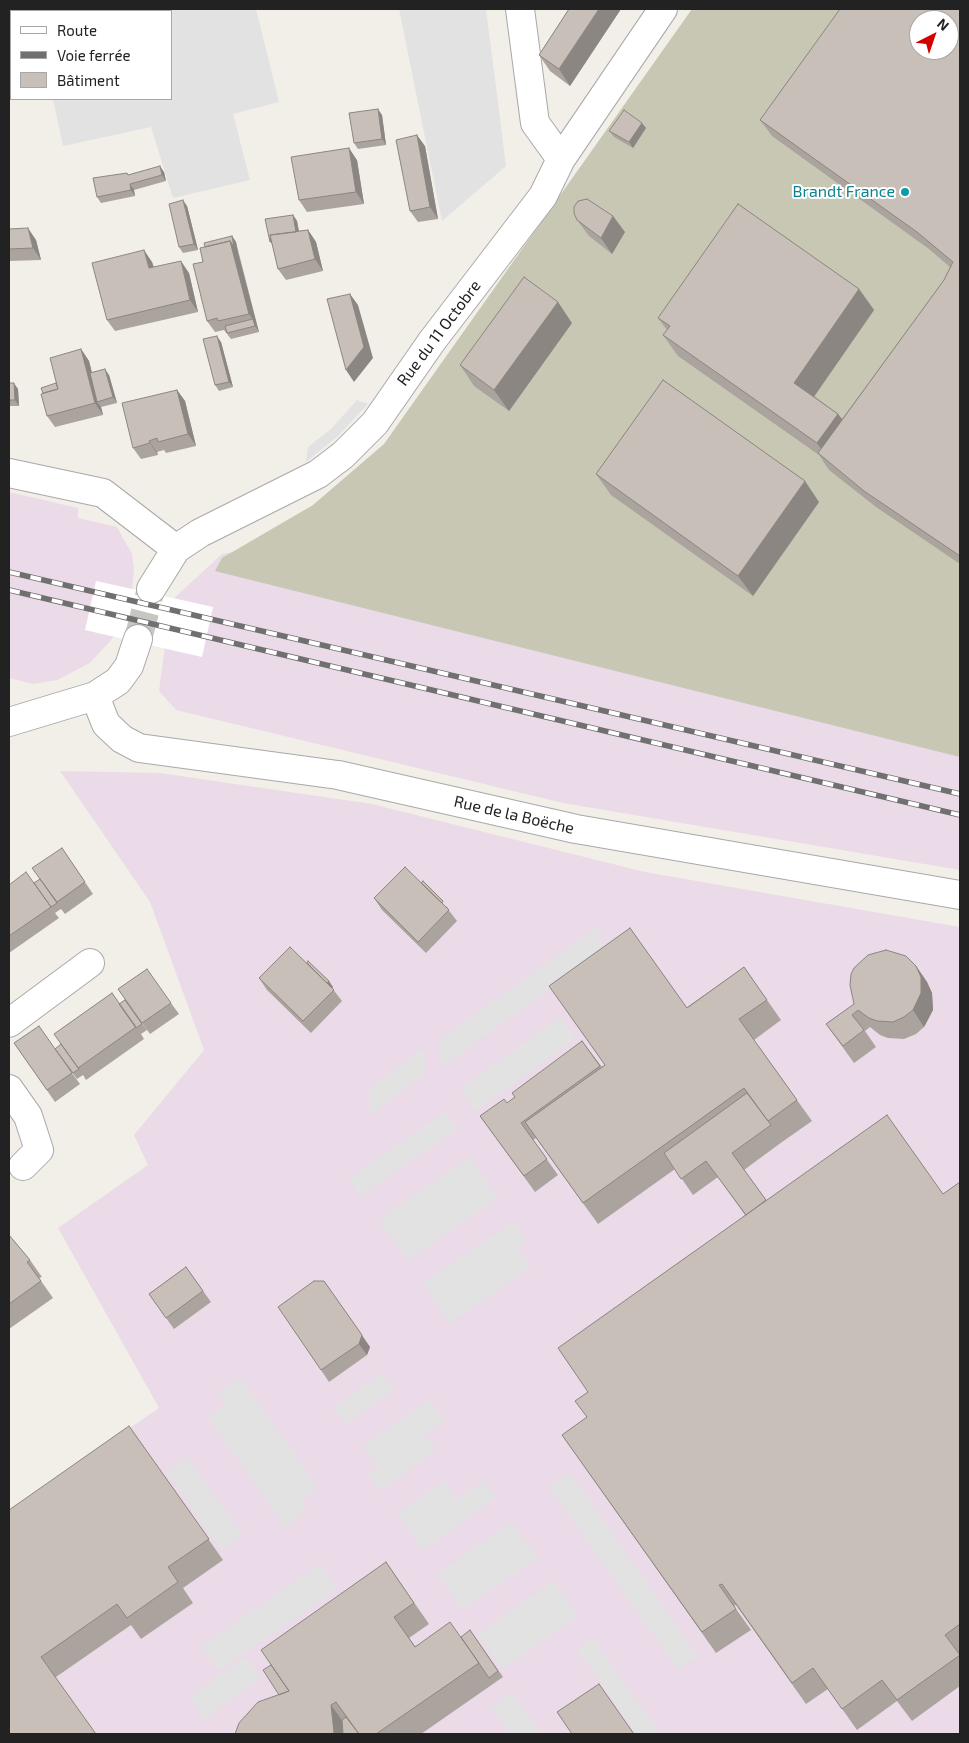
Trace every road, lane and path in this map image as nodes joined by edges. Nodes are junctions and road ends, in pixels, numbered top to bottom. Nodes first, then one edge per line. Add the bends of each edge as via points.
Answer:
1 (520, 9) edge
2 (664, 9) edge
3 (561, 159) junction
4 (9, 473) edge
5 (176, 549) junction
6 (151, 589) tunnel mouth
7 (138, 639) tunnel mouth
8 (95, 696) junction
9 (9, 722) edge
10 (960, 895) edge
11 (90, 963) dead end
12 (9, 1023) edge
13 (9, 1089) edge
14 (24, 1166) dead end

1 - 3 street via 535,123
2 - 3 street, Rue du 11 Octobre
3 - 5 street, Rue du 11 Octobre via 543,196 438,333 375,423 343,455 318,474 200,533
4 - 5 street via 103,493
5 - 6 street, Rue du 11 Octobre
7 - 8 street via 129,666 118,681
8 - 9 street
8 - 10 street, Rue de la Boëche via 106,724 122,739 140,748 338,775 576,829
11 - 12 street
13 - 14 street via 28,1116 39,1150

